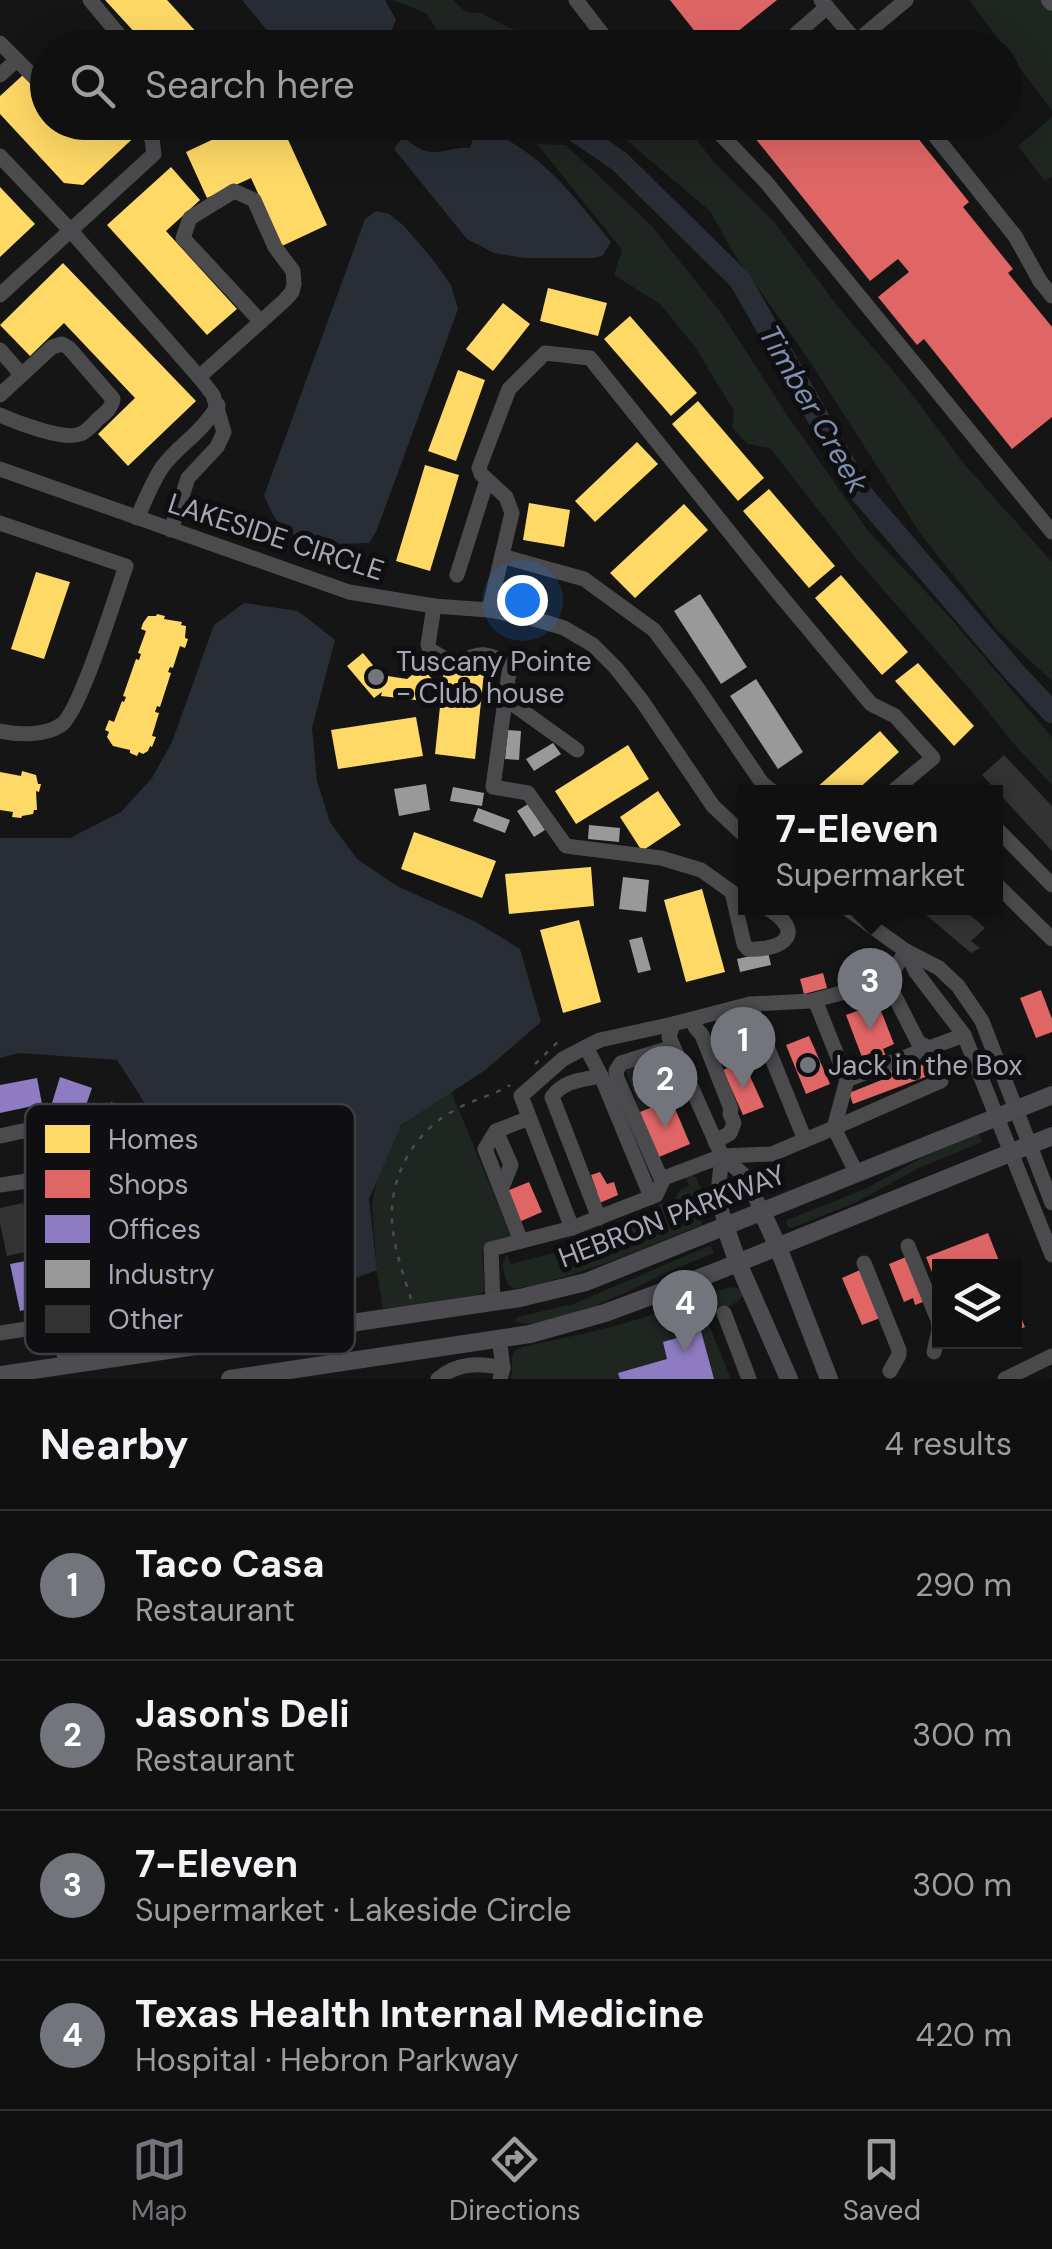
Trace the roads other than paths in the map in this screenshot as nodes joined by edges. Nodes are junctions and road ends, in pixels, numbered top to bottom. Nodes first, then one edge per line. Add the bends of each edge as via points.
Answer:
1 (90, 0) edge
2 (576, 0) edge
3 (906, 0) edge
4 (824, 4) edge
5 (115, 30) edge
6 (599, 30) edge
7 (798, 30) edge
8 (847, 30) edge
9 (875, 30) edge
10 (0, 44) edge
11 (17, 60) junction
12 (30, 73) edge
13 (0, 76) edge
14 (152, 140) edge
15 (726, 140) edge
16 (938, 140) edge
17 (0, 156) edge
18 (71, 231) junction
19 (0, 294) edge
20 (1052, 296) edge
21 (261, 322) junction
22 (0, 350) edge
23 (21, 374) junction
24 (199, 376) junction
25 (2, 392) edge
26 (218, 405) junction
27 (0, 415) edge
28 (0, 470) edge
29 (487, 480) junction
30 (137, 518) junction
31 (0, 523) edge
32 (171, 530) junction
33 (1052, 532) edge
34 (502, 556) junction
35 (456, 575) dead end
36 (434, 606) junction
37 (488, 610) junction
38 (506, 698) junction
39 (0, 732) edge
40 (577, 750) dead end
41 (764, 785) edge
42 (900, 785) edge
43 (738, 829) edge
44 (1003, 835) edge
45 (1052, 885) edge
46 (738, 889) edge
47 (1003, 891) edge
48 (741, 915) edge
49 (778, 915) edge
50 (856, 915) edge
51 (1051, 937) edge
52 (906, 950) junction
53 (886, 982) junction
54 (815, 1000) junction
55 (750, 1004) junction
56 (694, 1023) junction
57 (674, 1024) junction
58 (964, 1035) junction
59 (586, 1046) junction
60 (673, 1047) junction
61 (929, 1048) junction
62 (601, 1076) junction
63 (847, 1080) junction
64 (1052, 1095) edge
65 (1016, 1108) junction
66 (998, 1117) junction
67 (530, 1118) junction
68 (834, 1128) junction
69 (25, 1131) edge
70 (0, 1136) edge
71 (1052, 1136) edge
72 (806, 1140) junction
73 (1030, 1145) junction
74 (718, 1149) junction
75 (1010, 1152) junction
76 (856, 1174) junction
77 (25, 1181) edge
78 (662, 1181) junction
79 (0, 1185) edge
80 (651, 1197) junction
81 (1052, 1203) edge
82 (762, 1212) junction
83 (599, 1218) junction
84 (725, 1226) junction
85 (572, 1228) junction
86 (522, 1241) junction
87 (778, 1246) junction
88 (908, 1246) dead end
89 (1052, 1255) edge
90 (738, 1263) junction
91 (864, 1263) dead end
92 (493, 1302) junction
93 (724, 1313) dead end
94 (355, 1326) edge
95 (25, 1329) edge
96 (0, 1333) edge
97 (499, 1338) junction
98 (934, 1352) dead end
99 (189, 1354) edge
100 (1052, 1356) edge
101 (890, 1370) dead end
102 (90, 1371) edge
103 (67, 1372) edge
104 (502, 1374) edge
105 (0, 1375) edge
106 (230, 1379) edge
107 (438, 1379) edge
108 (749, 1379) edge
109 (789, 1379) edge
110 (829, 1379) edge
111 (1005, 1379) edge

1 - 5 street
2 - 6 street
3 - 9 street
4 - 7 street
4 - 8 street
10 - 11 street
11 - 12 street
11 - 13 street
14 - 18 street via 154,154
15 - 33 street
16 - 20 street via 1015,236
17 - 18 street
18 - 19 street
18 - 24 street
21 - 21 street via 292,292 293,271 254,200 234,191 190,218 183,238
21 - 24 street
22 - 23 street
23 - 25 street
23 - 27 street via 62,344 113,398 112,405 81,434 69,436
24 - 26 street
26 - 30 street via 208,424 164,464
26 - 32 street via 224,432 188,478
28 - 30 street, LAKESIDE CIRCLE
29 - 34 street via 512,513
29 - 35 street
29 - 42 street via 480,468 509,389 545,352 590,358 871,704 895,716 933,758
30 - 32 street, LAKESIDE CIRCLE
31 - 39 street via 126,566 78,701 63,724 42,733
32 - 36 street, LAKESIDE CIRCLE via 349,592
34 - 37 street
34 - 41 street via 584,580 654,630
36 - 37 street, LAKESIDE CIRCLE
36 - 38 street via 430,650 460,662 490,654 510,665
37 - 43 street, LAKESIDE CIRCLE via 564,628 592,645 642,701 713,806
38 - 40 street
38 - 46 street via 494,787 528,793 566,846 662,858
44 - 45 street
47 - 51 street
48 - 49 street via 744,944 760,950 788,936
50 - 52 street
52 - 53 street
52 - 58 street
52 - 65 street via 958,986 982,1021
53 - 54 street
53 - 61 street via 918,1042
54 - 55 street
54 - 63 street
55 - 56 street
55 - 72 street
56 - 57 street
56 - 74 street via 734,1123
57 - 59 street
57 - 60 street via 668,1037
58 - 61 street
58 - 66 street
59 - 62 street
59 - 67 street via 521,1096
60 - 74 street
60 - 78 street via 621,1062 616,1071
61 - 63 street
61 - 68 street via 941,1081
62 - 80 street
62 - 83 street via 568,1083 552,1097
63 - 68 street
64 - 65 main road, HEBRON PARKWAY
65 - 66 main road, HEBRON PARKWAY
65 - 73 street
66 - 75 street
66 - 76 main road, HEBRON PARKWAY
67 - 85 street
67 - 86 street via 496,1131 485,1149
68 - 72 street
68 - 76 street
69 - 70 street
71 - 73 main road
72 - 74 street via 772,1154
73 - 75 main road
73 - 81 street
74 - 78 street
74 - 82 street via 746,1177
74 - 84 street
75 - 87 main road
75 - 89 street
76 - 82 main road, HEBRON PARKWAY
77 - 79 street
78 - 80 street
80 - 83 street
82 - 84 main road, HEBRON PARKWAY
82 - 87 main road
83 - 85 street
84 - 90 main road
84 - 92 main road, HEBRON PARKWAY via 586,1282
85 - 86 street
86 - 92 street via 491,1249
87 - 90 main road
87 - 110 main road
88 - 98 street via 938,1320
90 - 97 main road via 605,1313
90 - 109 main road
91 - 101 street via 899,1350
92 - 94 main road, HEBRON PARKWAY
92 - 97 main road
93 - 108 street
95 - 96 street
97 - 104 street
97 - 106 main road
99 - 102 main road, HEBRON PARKWAY
100 - 111 street
102 - 103 main road, HEBRON PARKWAY
103 - 105 main road, HEBRON PARKWAY
104 - 107 street via 480,1363

